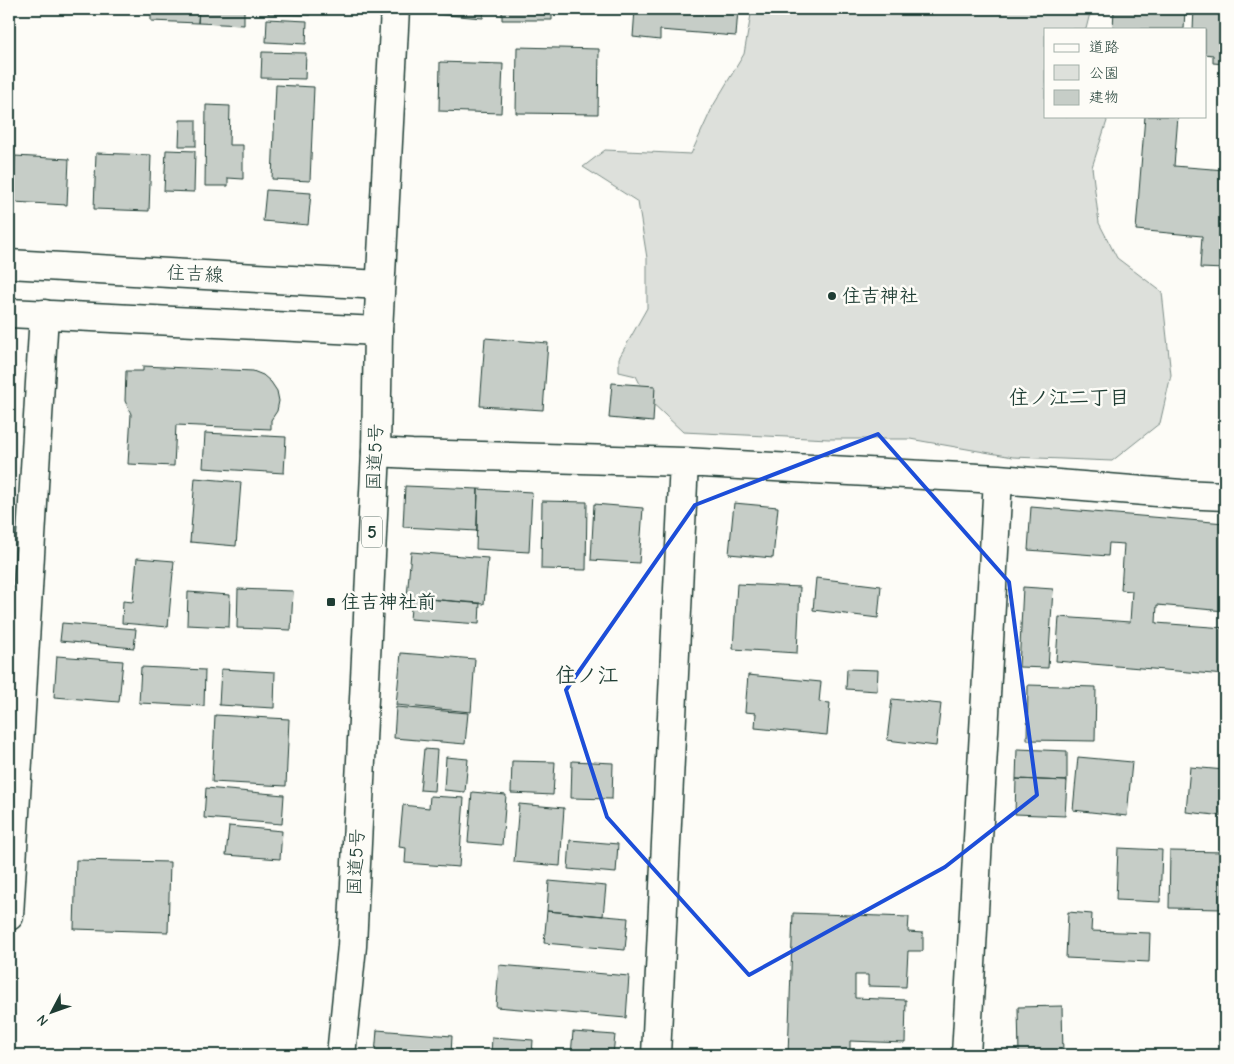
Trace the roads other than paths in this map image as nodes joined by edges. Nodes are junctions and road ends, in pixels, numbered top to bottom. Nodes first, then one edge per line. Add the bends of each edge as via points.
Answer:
1 (395, 9) edge
2 (9, 264) edge
3 (380, 285) junction
4 (9, 313) edge
5 (44, 314) junction
6 (378, 331) junction
7 (376, 452) junction
8 (684, 462) junction
9 (998, 478) junction
10 (1225, 496) edge
11 (9, 916) edge
12 (342, 1055) edge
13 (656, 1055) edge
14 (966, 1055) edge

1 - 3 main road, 国道5号 / 5
2 - 3 main road, 住吉線
3 - 6 main road, 国道5号 / 5
4 - 5 main road
5 - 6 main road
5 - 11 main road
6 - 7 main road, 国道5号 / 5
7 - 8 main road
7 - 12 main road, 国道5号 / 5 via 352,946
8 - 9 main road
8 - 13 main road
9 - 10 main road
9 - 14 main road

